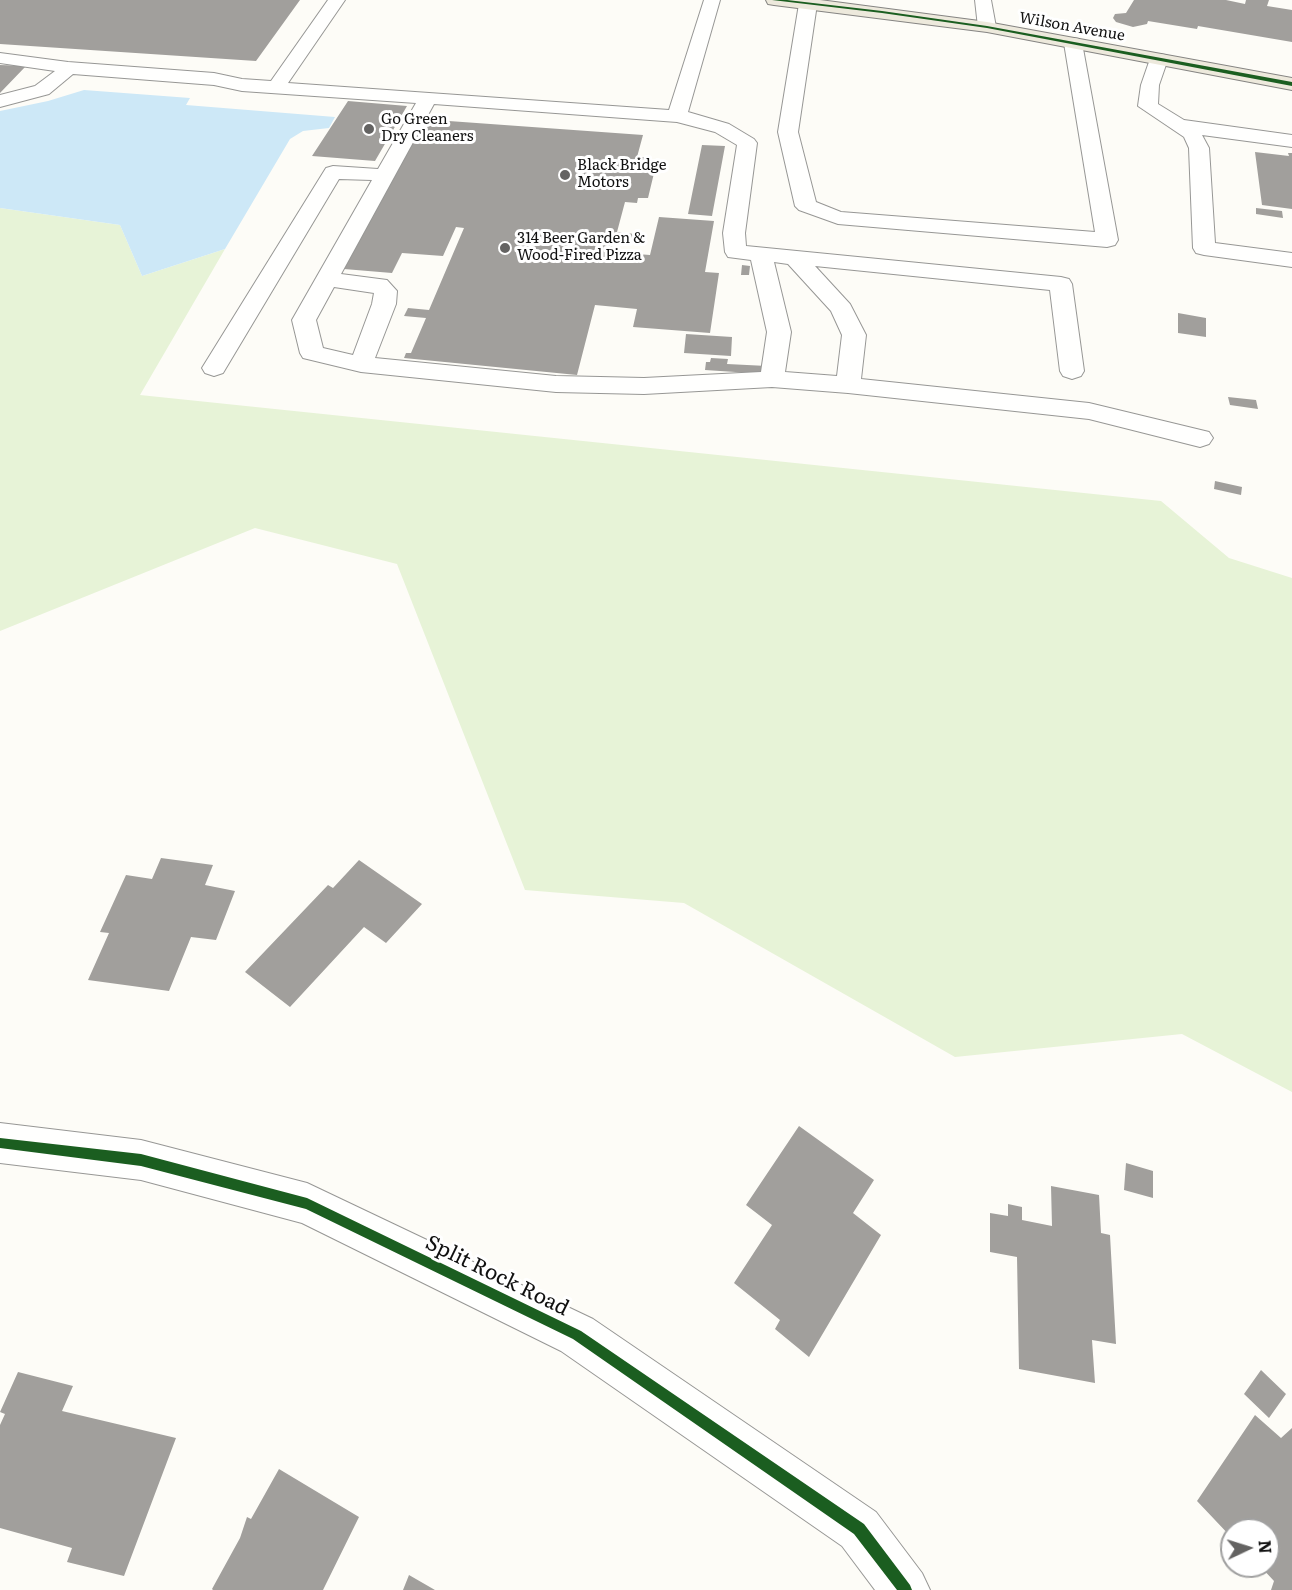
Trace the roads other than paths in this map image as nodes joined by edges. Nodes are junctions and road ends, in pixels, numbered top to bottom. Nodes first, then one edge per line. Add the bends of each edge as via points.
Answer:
1 (337, 0) edge
2 (712, 0) edge
3 (774, 0) edge
4 (983, 0) edge
5 (808, 4) junction
6 (987, 27) junction
7 (1073, 43) junction
8 (0, 58) edge
9 (1159, 59) junction
10 (68, 68) junction
11 (1292, 84) edge
12 (276, 87) junction
13 (428, 98) junction
14 (0, 101) edge
15 (676, 116) junction
16 (1182, 126) junction
17 (1292, 141) edge
18 (384, 175) junction
19 (335, 214) junction
20 (761, 254) junction
21 (795, 258) junction
22 (1292, 261) edge
23 (326, 279) junction
24 (361, 364) junction
25 (214, 368) dead end
26 (1072, 371) dead end
27 (771, 379) junction
28 (848, 385) junction
29 (1200, 438) dead end
30 (0, 1143) edge
31 (905, 1590) edge

1 - 12 street
2 - 15 street
3 - 5 main road, Wilson Avenue
4 - 6 street
5 - 6 main road, Wilson Avenue
5 - 7 street via 788,132 806,206 838,218 1107,240
6 - 7 main road, Wilson Avenue
7 - 9 main road, Wilson Avenue
8 - 10 street
9 - 11 main road, Wilson Avenue
9 - 16 street via 1148,106
10 - 12 street
10 - 14 street via 42,90
12 - 13 street
13 - 15 street
13 - 18 street
15 - 20 street via 722,128 747,143 734,233 736,252
16 - 17 street
16 - 22 street via 1192,134 1199,148 1204,248
18 - 19 street
18 - 19 street via 333,172
19 - 23 street
19 - 25 street
20 - 21 street
20 - 27 street via 780,332
21 - 26 street via 1061,284
21 - 28 street via 842,309 854,335
23 - 24 street via 304,320 312,352
23 - 24 street via 379,285 386,291
24 - 27 street via 556,384 644,386
27 - 28 street
28 - 29 street via 1089,411
30 - 31 street, Split Rock Road via 141,1160 307,1204 577,1335 859,1529

